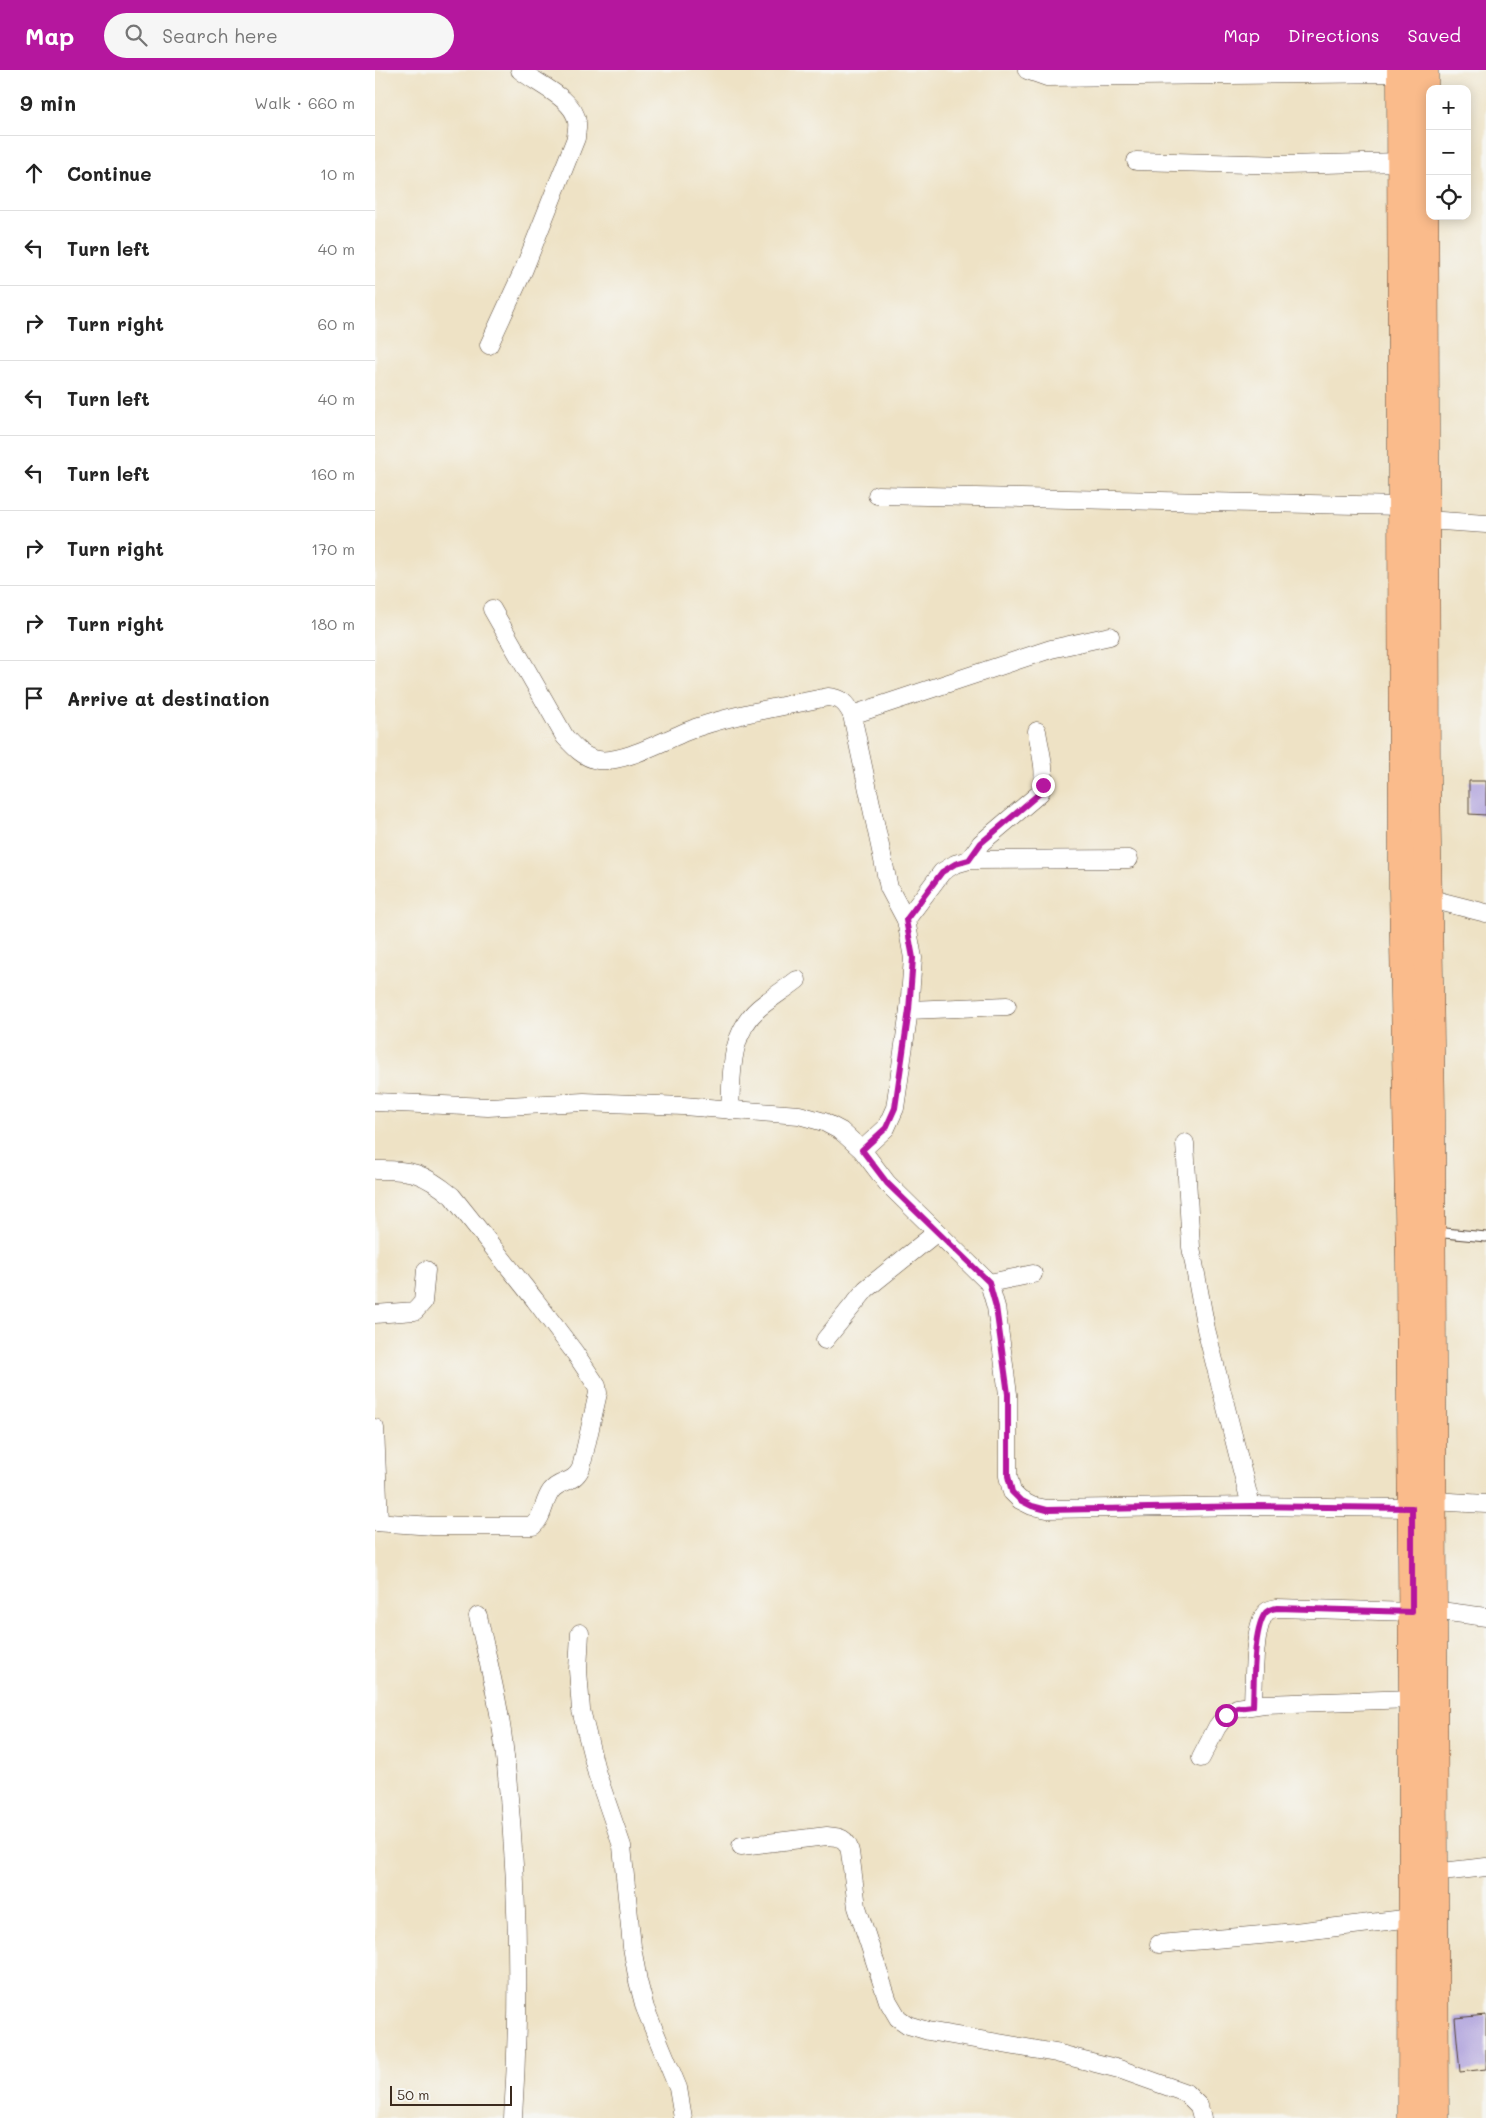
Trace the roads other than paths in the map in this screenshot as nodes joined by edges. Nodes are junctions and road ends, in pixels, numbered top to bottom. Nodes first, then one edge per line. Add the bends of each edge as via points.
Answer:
1 (520, 70) edge
2 (1027, 70) edge
3 (1409, 71) edge
4 (1136, 161) dead end
5 (1401, 162) junction
6 (489, 344) dead end
7 (877, 496) dead end
8 (1402, 506) junction
9 (1426, 520) junction
10 (1486, 524) edge
11 (492, 609) dead end
12 (1110, 636) dead end
13 (852, 715) junction
14 (1037, 732) dead end
15 (1129, 859) dead end
16 (969, 860) junction
17 (1427, 898) junction
18 (1486, 913) edge
19 (906, 920) junction
20 (797, 980) dead end
21 (1007, 1006) dead end
22 (909, 1010) junction
23 (375, 1102) edge
24 (730, 1110) junction
25 (1185, 1143) dead end
26 (862, 1150) junction
27 (375, 1170) edge
28 (937, 1232) junction
29 (1431, 1232) junction
30 (1486, 1237) edge
31 (426, 1270) dead end
32 (1033, 1274) dead end
33 (989, 1282) junction
34 (375, 1314) edge
35 (825, 1340) dead end
36 (375, 1428) edge
37 (1422, 1504) junction
38 (1486, 1504) edge
39 (1251, 1506) junction
40 (377, 1522) edge
41 (1422, 1611) junction
42 (478, 1616) dead end
43 (1486, 1617) edge
44 (579, 1633) dead end
45 (1413, 1699) junction
46 (1253, 1706) junction
47 (1201, 1758) dead end
48 (741, 1846) dead end
49 (1486, 1867) edge
50 (1433, 1874) junction
51 (1412, 1918) junction
52 (1159, 1944) dead end
53 (513, 2118) edge
54 (683, 2118) edge
55 (1202, 2118) edge
56 (1412, 2118) edge
57 (1435, 2118) edge

1 - 6 street via 566,101 577,122 576,138 524,269
2 - 3 street via 1047,76
3 - 5 main road
3 - 9 main road
4 - 5 street via 1286,165
5 - 8 main road
7 - 8 street
8 - 37 main road via 1403,880 1410,1262
9 - 10 street
9 - 17 main road
11 - 13 street via 565,736 579,752 597,760 617,760 696,727 747,713 828,697 839,698 847,704
12 - 13 street via 1051,648
13 - 19 street via 889,888
14 - 16 street via 1044,772 1040,793 981,843
15 - 16 street
16 - 19 street via 942,872
17 - 18 street
17 - 29 main road
19 - 22 street via 913,958
20 - 24 street via 758,1009 745,1024 733,1059
21 - 22 street
22 - 26 street via 895,1108 886,1128
23 - 24 street via 488,1107 584,1102
24 - 26 street via 799,1115 824,1122 841,1131
25 - 39 street via 1191,1247 1205,1320
26 - 28 street via 887,1183
27 - 40 street via 415,1173 436,1183 452,1196 555,1325 597,1386 598,1393 581,1468 570,1482 549,1492 542,1513 533,1526 433,1526
28 - 33 street
28 - 35 street via 866,1289
29 - 30 lane
29 - 37 main road
31 - 34 street via 423,1302 415,1311
32 - 33 street
33 - 39 street via 996,1307 1008,1394 1008,1476 1012,1492 1020,1500 1047,1510
36 - 40 street
37 - 38 street
37 - 39 street
37 - 41 main road
41 - 43 street
41 - 45 main road
41 - 46 street via 1270,1610 1261,1622 1257,1640
41 - 50 main road
42 - 53 street via 503,1738 510,1809 517,1943
44 - 54 street via 581,1710 597,1774 622,1846 638,1981 652,2026 678,2088
45 - 46 street
45 - 51 main road
46 - 47 street via 1237,1708 1226,1715
48 - 55 street via 827,1836 844,1839 851,1852 857,1907 888,2001 898,2018 908,2025 1119,2068 1186,2093 1199,2106
49 - 50 street
50 - 57 main road
51 - 52 street
51 - 56 main road

